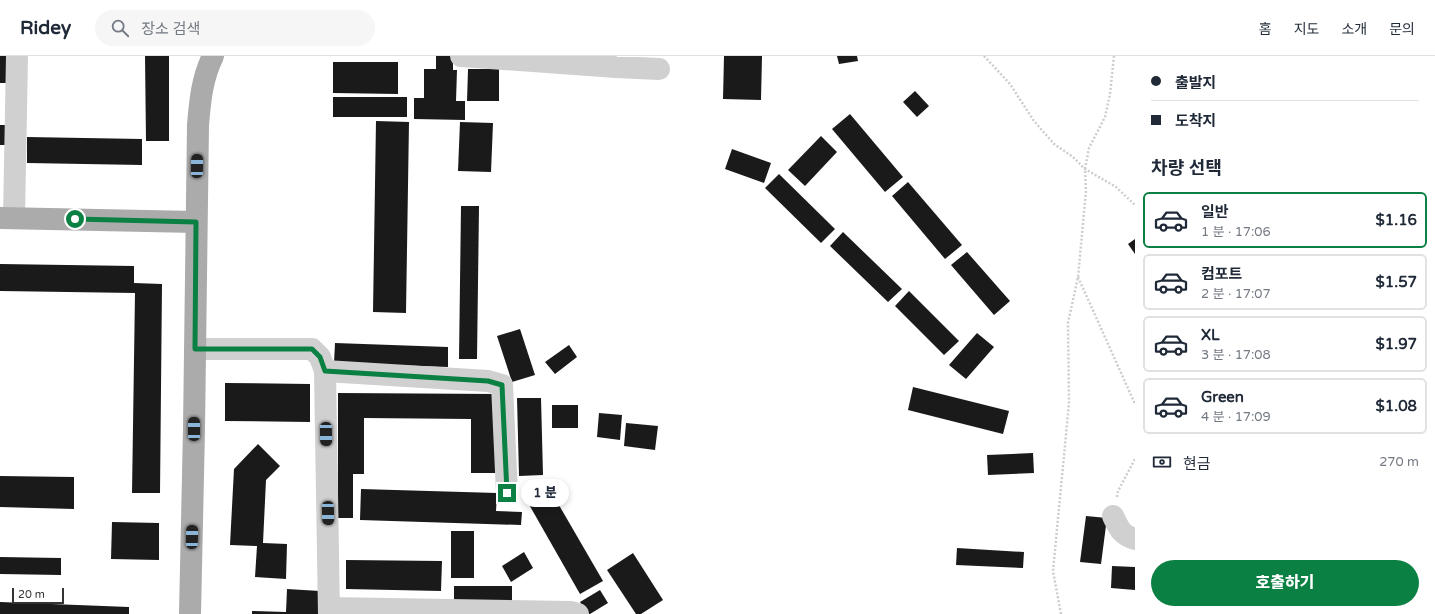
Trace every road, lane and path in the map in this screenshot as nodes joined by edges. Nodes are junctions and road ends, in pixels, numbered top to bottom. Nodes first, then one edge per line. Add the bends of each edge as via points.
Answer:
1 (17, 56) edge
2 (213, 56) edge
3 (461, 56) edge
4 (984, 56) edge
5 (1114, 56) edge
6 (659, 69) dead end
7 (1085, 169) junction
8 (1135, 205) edge
9 (7, 218) edge
10 (196, 222) junction
11 (1078, 277) junction
12 (195, 349) junction
13 (325, 371) junction
14 (1135, 404) edge
15 (1135, 459) edge
16 (507, 493) dead end
17 (1113, 516) joint
18 (1135, 539) edge
19 (329, 611) edge
20 (190, 614) edge
21 (578, 614) edge
22 (1061, 614) edge

1 - 9 street
2 - 10 main road via 207,67 200,95
3 - 6 street
4 - 7 path via 1010,84 1054,144
5 - 7 path via 1105,117 1089,148
7 - 8 path via 1116,187
7 - 11 path via 1086,191
9 - 10 main road
10 - 12 main road
11 - 14 path
11 - 22 path via 1068,324 1069,403 1053,571
12 - 13 street via 312,349 320,357
12 - 20 main road
13 - 16 street via 488,381 502,385
13 - 19 street
15 - 17 path via 1118,492
17 - 18 street via 1120,530
19 - 21 street

